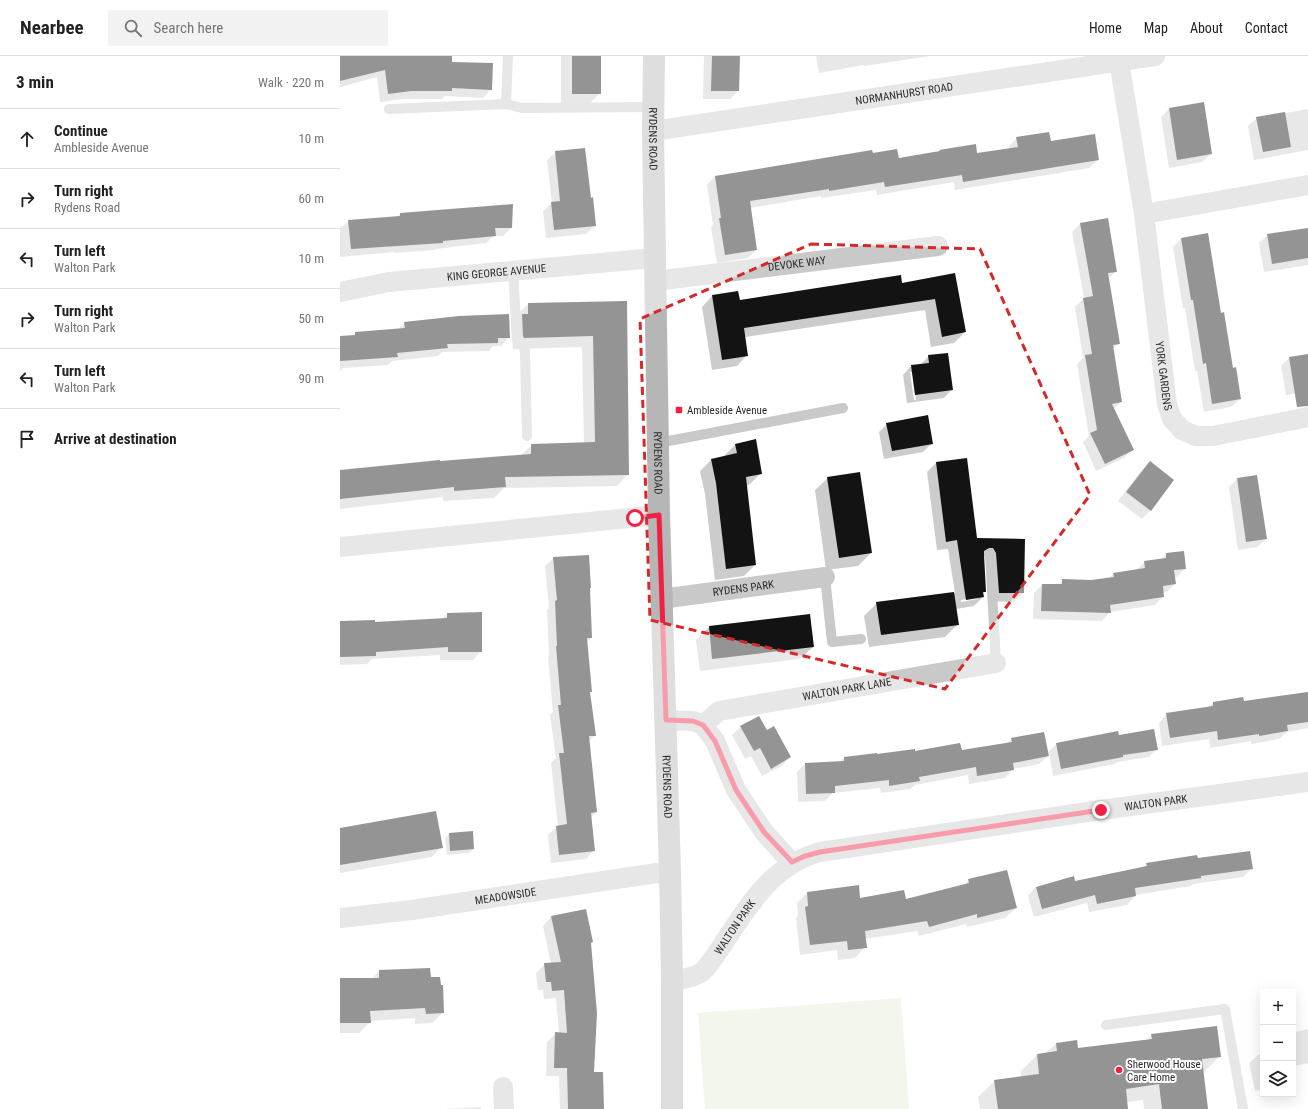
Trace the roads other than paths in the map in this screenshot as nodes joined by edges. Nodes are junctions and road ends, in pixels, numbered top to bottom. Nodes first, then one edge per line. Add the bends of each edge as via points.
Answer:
1 (508, 56) edge
2 (654, 56) edge
3 (1155, 56) edge
4 (1119, 61) junction
5 (506, 104) junction
6 (654, 107) junction
7 (389, 109) dead end
8 (653, 130) junction
9 (1308, 185) edge
10 (1144, 214) junction
11 (938, 246) dead end
12 (655, 258) junction
13 (513, 271) junction
14 (655, 281) junction
15 (340, 292) edge
16 (843, 408) dead end
17 (1308, 417) edge
18 (527, 436) dead end
19 (658, 443) junction
20 (659, 515) junction
21 (340, 547) edge
22 (990, 554) dead end
23 (825, 577) joint
24 (661, 599) junction
25 (861, 639) dead end
26 (996, 663) joint
27 (666, 720) junction
28 (703, 725) junction
29 (1308, 782) edge
30 (792, 862) junction
31 (670, 871) junction
32 (340, 918) edge
33 (672, 980) junction
34 (1106, 1025) dead end
35 (502, 1087) dead end
36 (504, 1109) edge
37 (672, 1109) edge
38 (1243, 1109) edge

1 - 5 lane
2 - 6 street, RYDENS ROAD
3 - 4 street, NORMANHURST ROAD
4 - 8 street, NORMANHURST ROAD
4 - 10 street, YORK GARDENS
5 - 6 lane via 522,108
5 - 7 lane
6 - 8 street, RYDENS ROAD
8 - 12 street, RYDENS ROAD
9 - 10 street
10 - 17 street, YORK GARDENS via 1166,404 1172,419 1182,430 1196,436 1213,436
11 - 14 street, DEVOKE WAY
12 - 13 street, KING GEORGE AVENUE
12 - 14 street, RYDENS ROAD
13 - 15 street, KING GEORGE AVENUE via 389,282
13 - 18 lane via 517,339 526,354
14 - 19 street, RYDENS ROAD
16 - 19 lane
19 - 20 street, RYDENS ROAD
20 - 21 street
20 - 24 street, RYDENS ROAD
22 - 26 lane
23 - 24 street, RYDENS PARK
23 - 25 lane via 832,642
24 - 27 street, RYDENS ROAD
26 - 28 street, WALTON PARK LANE via 719,711
27 - 28 street via 693,721
27 - 31 street, RYDENS ROAD
28 - 30 street via 715,741 736,790 764,832
29 - 30 street, WALTON PARK via 820,852
30 - 33 street, WALTON PARK via 749,904 702,972 688,979
31 - 32 street, MEADOWSIDE via 412,910
31 - 33 street, RYDENS ROAD
33 - 37 street, RYDENS ROAD
34 - 38 lane via 1225,1009
35 - 36 street

